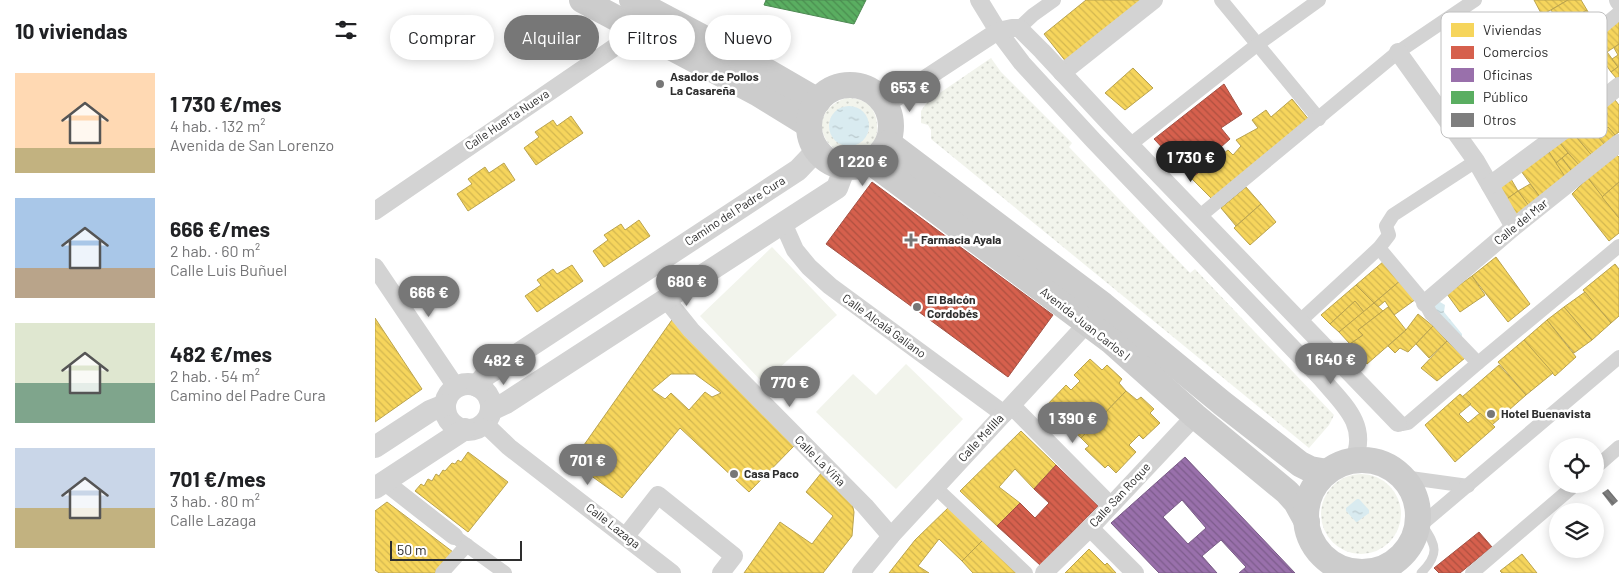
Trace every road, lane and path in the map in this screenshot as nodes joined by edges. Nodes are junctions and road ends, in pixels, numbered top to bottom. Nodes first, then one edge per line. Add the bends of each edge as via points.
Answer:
1 (582, 0) edge
2 (632, 0) edge
3 (979, 0) edge
4 (1054, 0) edge
5 (1154, 0) edge
6 (1221, 0) edge
7 (1319, 0) edge
8 (1475, 0) edge
9 (1457, 12) edge
10 (1619, 13) edge
11 (611, 15) edge
12 (1441, 23) edge
13 (1607, 23) edge
14 (1019, 28) junction
15 (998, 31) junction
16 (1258, 44) junction
17 (609, 51) edge
18 (1398, 52) junction
19 (695, 60) edge
20 (1062, 72) junction
21 (1619, 86) edge
22 (1607, 96) edge
23 (885, 105) junction
24 (1441, 112) edge
25 (813, 113) junction
26 (1319, 119) junction
27 (1460, 138) edge
28 (1553, 138) edge
29 (1619, 143) edge
30 (1131, 144) junction
31 (817, 150) junction
32 (879, 152) junction
33 (1112, 160) junction
34 (1476, 161) junction
35 (845, 167) junction
36 (1490, 185) junction
37 (375, 211) edge
38 (1200, 216) junction
39 (783, 223) junction
40 (1514, 227) junction
41 (1182, 233) junction
42 (1619, 246) edge
43 (1379, 248) junction
44 (375, 267) edge
45 (666, 299) junction
46 (1425, 302) junction
47 (1095, 314) junction
48 (1300, 321) junction
49 (1282, 337) junction
50 (1619, 357) edge
51 (1339, 362) junction
52 (1478, 363) junction
53 (1312, 369) junction
54 (459, 393) junction
55 (1008, 410) junction
56 (1195, 416) junction
57 (480, 421) junction
58 (1398, 423) joint
59 (375, 447) edge
60 (1619, 447) edge
61 (1604, 460) edge
62 (1353, 461) junction
63 (1327, 472) junction
64 (1403, 477) junction
65 (380, 485) edge
66 (1468, 486) junction
67 (935, 487) junction
68 (1565, 493) edge
69 (1110, 505) junction
70 (1307, 522) junction
71 (1419, 525) junction
72 (1090, 528) junction
73 (626, 536) junction
74 (891, 536) junction
75 (460, 541) junction
76 (486, 568) edge
77 (1370, 572) edge
78 (442, 573) edge
79 (505, 573) edge
80 (673, 573) edge
81 (721, 573) edge
82 (861, 573) edge
83 (1026, 573) edge
84 (1044, 573) edge
85 (1135, 573) edge
86 (1421, 573) edge
87 (1472, 573) edge

1 - 11 main road
2 - 25 main road via 768,72
3 - 15 street
4 - 14 street
5 - 20 street
6 - 16 street
7 - 16 street
8 - 9 street
10 - 13 street
12 - 18 street
14 - 15 street
14 - 20 street
15 - 23 street
15 - 33 street via 1021,63
16 - 26 street
16 - 30 street
17 - 37 street, Calle Huerta Nueva
18 - 24 street
18 - 26 street
19 - 25 main road via 757,93
20 - 30 street
21 - 22 street
23 - 25 main road via 865,88 840,87 828,92
23 - 32 main road via 891,130
25 - 31 main road via 811,138
26 - 38 street
27 - 34 street
28 - 36 street
29 - 40 street, Calle del Mar
30 - 33 street
30 - 38 street
31 - 35 main road via 829,161
31 - 54 street, Camino del Padre Cura via 797,170
32 - 35 main road via 858,167
32 - 47 main road, Avenida Juan Carlos I
33 - 41 street
34 - 36 street
34 - 43 street via 1393,215 1386,226 1389,235
35 - 39 street via 837,188
36 - 40 street
38 - 41 street
38 - 48 street
39 - 45 street
39 - 55 street, Calle Alcalá Galiano via 795,250 829,286
40 - 46 street, Calle del Mar
41 - 49 street
42 - 52 street
43 - 46 street
43 - 48 street
44 - 54 street
45 - 57 street
45 - 74 street, Calle La Viña via 691,330
46 - 52 street via 1431,314
47 - 55 street, Calle Melilla
47 - 56 main road, Avenida Juan Carlos I via 1111,341
47 - 63 main road, Avenida Juan Carlos I via 1222,403 1300,464
48 - 49 street
48 - 51 street
49 - 53 street
50 - 66 street
51 - 53 street via 1326,370
51 - 58 street
52 - 58 street via 1408,423
53 - 62 street via 1349,411 1357,426 1359,445
54 - 57 street via 483,390 488,395 491,402
54 - 57 street via 449,418 453,424
54 - 59 street, Camino del Padre Cura
55 - 67 street, Calle Melilla
55 - 69 street, Calle Alcalá Galiano
56 - 69 street, Calle San Roque
56 - 70 main road, Avenida Juan Carlos I via 1287,492
57 - 65 street
57 - 73 street, Calle Lazaga
60 - 61 street
62 - 63 main road
62 - 64 main road via 1380,463
63 - 70 main road via 1309,500
64 - 66 street
64 - 71 main road via 1417,502
65 - 75 street
66 - 71 street
67 - 74 street, Calle Melilla
67 - 83 street
68 - 87 street
69 - 72 street, Calle San Roque
70 - 77 main road via 1313,542 1326,558 1344,568
71 - 77 main road via 1399,558
71 - 86 lane via 1433,543 1434,554
72 - 84 street, Calle San Roque
72 - 85 street
73 - 80 street, Calle Lazaga
73 - 81 street via 658,495 734,556
74 - 82 street, Calle Melilla
75 - 76 street
75 - 78 street
76 - 79 street

